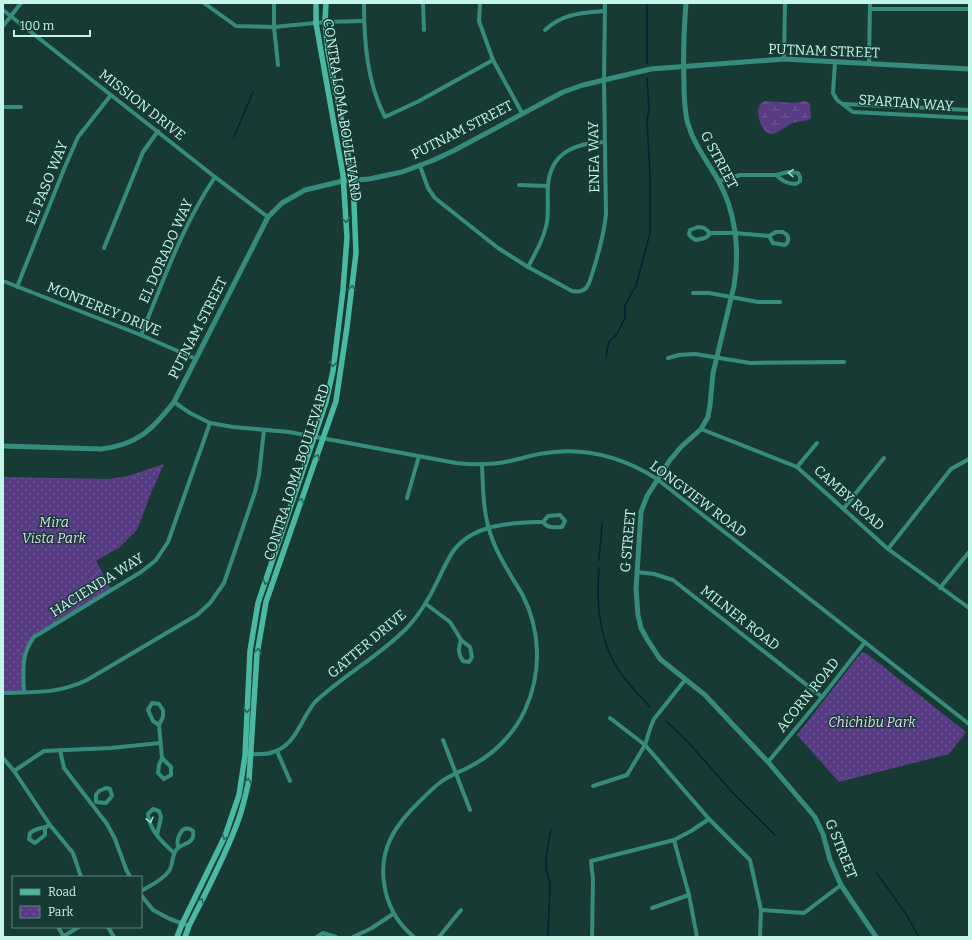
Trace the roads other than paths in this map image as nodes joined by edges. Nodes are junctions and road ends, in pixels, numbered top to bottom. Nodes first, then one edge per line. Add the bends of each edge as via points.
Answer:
1 (21, 3) edge
2 (204, 3) edge
3 (274, 3) edge
4 (316, 3) edge
5 (326, 3) edge
6 (364, 3) edge
7 (423, 3) edge
8 (480, 3) edge
9 (605, 3) edge
10 (686, 3) edge
11 (785, 3) edge
12 (870, 3) edge
13 (870, 9) junction
14 (969, 9) edge
15 (3, 10) edge
16 (605, 11) junction
17 (10, 16) junction
18 (364, 21) junction
19 (325, 22) junction
20 (316, 23) junction
21 (3, 26) edge
22 (274, 27) junction
23 (424, 30) dead end
24 (546, 30) dead end
25 (784, 59) junction
26 (493, 60) junction
27 (835, 62) junction
28 (278, 64) dead end
29 (869, 64) junction
30 (684, 66) junction
31 (969, 69) edge
32 (604, 80) junction
33 (111, 95) junction
34 (844, 104) junction
35 (3, 107) edge
36 (21, 107) dead end
37 (969, 110) edge
38 (522, 113) junction
39 (969, 118) edge
40 (158, 131) junction
41 (605, 142) junction
42 (420, 166) junction
43 (776, 175) junction
44 (215, 177) junction
45 (353, 180) junction
46 (719, 181) junction
47 (344, 182) junction
48 (519, 185) dead end
49 (548, 186) junction
50 (268, 217) junction
51 (735, 232) junction
52 (709, 233) junction
53 (769, 236) junction
54 (104, 248) dead end
55 (528, 267) junction
56 (3, 281) edge
57 (17, 287) junction
58 (694, 293) dead end
59 (731, 297) junction
60 (780, 302) dead end
61 (141, 335) junction
62 (716, 357) junction
63 (668, 358) dead end
64 (196, 359) junction
65 (844, 362) dead end
66 (174, 402) junction
67 (210, 423) junction
68 (701, 429) junction
69 (264, 430) junction
70 (314, 437) junction
71 (323, 439) junction
72 (817, 443) dead end
73 (3, 446) edge
74 (420, 456) junction
75 (884, 458) dead end
76 (969, 459) edge
77 (482, 464) junction
78 (797, 467) junction
79 (657, 479) junction
80 (407, 498) dead end
81 (844, 508) junction
82 (543, 522) junction
83 (488, 528) junction
84 (888, 549) junction
85 (969, 552) edge
86 (637, 572) junction
87 (940, 588) junction
88 (426, 604) junction
89 (969, 608) edge
90 (461, 640) junction
91 (865, 642) junction
92 (685, 680) junction
93 (24, 692) junction
94 (3, 693) edge
95 (822, 697) junction
96 (610, 718) dead end
97 (969, 724) edge
98 (159, 725) junction
99 (443, 740) dead end
100 (160, 743) junction
101 (645, 744) junction
102 (60, 750) junction
103 (277, 751) junction
104 (248, 755) junction
105 (3, 758) edge
106 (162, 758) junction
107 (768, 762) junction
108 (14, 771) junction
109 (456, 774) junction
110 (290, 780) dead end
111 (593, 786) dead end
112 (94, 803) junction
113 (470, 810) dead end
114 (709, 819) junction
115 (50, 825) junction
116 (45, 828) dead end
117 (157, 835) junction
118 (674, 840) junction
119 (178, 847) junction
120 (174, 854) junction
121 (81, 876) edge
122 (130, 876) edge
123 (841, 885) junction
124 (142, 890) edge
125 (689, 895) junction
126 (142, 896) edge
127 (652, 908) dead end
128 (461, 910) dead end
129 (761, 910) junction
130 (393, 914) junction
131 (182, 924) junction
132 (189, 926) junction
133 (58, 928) edge
134 (77, 928) edge
135 (109, 928) edge
136 (63, 937) edge
137 (114, 937) edge
138 (177, 937) edge
139 (185, 937) edge
140 (317, 937) edge
141 (336, 937) edge
142 (353, 937) edge
143 (414, 937) edge
144 (439, 937) edge
145 (592, 937) edge
146 (697, 937) edge
147 (760, 937) edge
148 (876, 937) edge

1 - 17 street
2 - 22 street via 236,26
3 - 22 street
4 - 20 main road, CONTRA LOMA BOULEVARD
5 - 19 main road, CONTRA LOMA BOULEVARD
6 - 18 street
7 - 23 street
8 - 26 street via 479,22
9 - 16 street, ENEA WAY
10 - 30 street, G STREET
11 - 25 street
12 - 13 street
13 - 14 street
13 - 29 street
15 - 17 street, MISSION DRIVE
16 - 24 street via 572,14 554,21
16 - 32 street, ENEA WAY
17 - 21 street
17 - 33 street, MISSION DRIVE
18 - 19 street
18 - 26 street via 370,70 379,105 385,117
19 - 20 street
19 - 45 main road, CONTRA LOMA BOULEVARD
20 - 22 street
20 - 47 main road, CONTRA LOMA BOULEVARD
22 - 28 street
25 - 27 street, PUTNAM STREET
25 - 30 street, PUTNAM STREET
26 - 38 street
27 - 29 street, PUTNAM STREET
27 - 34 street, SPARTAN WAY via 833,93 837,100
29 - 31 street, PUTNAM STREET
30 - 32 street, PUTNAM STREET via 656,68
30 - 46 street, G STREET via 684,100 688,123 695,142
32 - 38 street, PUTNAM STREET via 563,92
32 - 41 street, ENEA WAY
33 - 40 street, MISSION DRIVE
33 - 57 street, EL PASO WAY via 78,137
34 - 37 street, SPARTAN WAY
34 - 39 street, SPARTAN WAY via 853,112
35 - 36 street
38 - 42 street, PUTNAM STREET
40 - 44 street, MISSION DRIVE
40 - 54 street via 143,152
41 - 49 street via 584,143 567,151 555,163
41 - 55 street, ENEA WAY via 604,234 587,287 578,292 568,289
42 - 45 street, PUTNAM STREET via 386,176
42 - 55 street via 430,192 439,202 498,248
43 -> 43 street via 789,184 800,181 798,173
43 - 46 street via 740,175
44 - 50 street, MISSION DRIVE
44 - 61 street, EL DORADO WAY via 200,200 172,259
45 - 47 street, PUTNAM STREET
71 -> 45 main road, CONTRA LOMA BOULEVARD via 336,401 356,253
46 - 51 street, G STREET via 730,209
47 - 50 street, PUTNAM STREET via 298,193
47 -> 70 main road, CONTRA LOMA BOULEVARD via 347,237 343,290 326,402
48 - 49 street
49 - 55 street via 545,232
50 - 64 street, PUTNAM STREET
51 - 52 street
51 - 53 street
51 - 59 street, G STREET via 737,265
52 - 52 street via 698,227 692,229 689,234 692,239 699,240
53 - 53 street via 773,243 788,243 789,239 783,232
56 - 57 street, MONTEREY DRIVE
57 - 61 street, MONTEREY DRIVE
58 - 59 street
59 - 60 street via 758,302
59 - 62 street, G STREET
61 - 64 street, MONTEREY DRIVE
62 - 63 street via 687,354
62 - 65 street via 750,363
62 - 68 street, G STREET via 710,410
64 - 66 street, PUTNAM STREET
66 - 67 street, LONGVIEW ROAD
66 - 73 street, PUTNAM STREET via 150,430 117,447 101,449
67 - 69 street, LONGVIEW ROAD
67 - 93 street, HACIENDA WAY via 168,542 156,560 141,572 34,637 27,645 24,658
68 - 78 street, CAMBY ROAD
68 - 79 street, G STREET via 678,450
69 - 70 street, LONGVIEW ROAD
69 - 93 street via 255,492 224,583 210,603 197,614 73,687 56,691
70 - 71 street, LONGVIEW ROAD
70 -> 104 main road, CONTRA LOMA BOULEVARD via 258,603 250,651
71 - 74 street, LONGVIEW ROAD
104 -> 71 main road, CONTRA LOMA BOULEVARD via 257,654 266,602
72 - 78 street
74 - 77 street, LONGVIEW ROAD via 456,463
74 - 80 street
75 - 81 street
76 - 84 street via 951,469
77 - 79 street, LONGVIEW ROAD via 512,461 544,453 585,452 625,462
77 - 83 street
78 - 81 street, CAMBY ROAD
79 - 86 street, G STREET via 641,512
79 - 91 street, LONGVIEW ROAD
81 - 84 street, CAMBY ROAD
82 - 82 street via 550,528 562,527 565,521 560,515 548,516
82 - 83 street, GATTER DRIVE via 506,524
83 - 88 street, GATTER DRIVE via 468,537 455,550
83 - 109 street via 495,547 530,613 537,642 536,670 528,702 510,734 487,756
84 - 87 street, CAMBY ROAD
85 - 87 street
86 - 92 street, G STREET via 636,602 642,628 660,659
86 - 95 street, MILNER ROAD via 673,580
87 - 89 street, CAMBY ROAD
88 - 90 street via 450,622
88 - 103 street, GATTER DRIVE via 402,633 315,702 294,738
90 - 90 street via 459,654 463,661 469,662 472,659 470,647
91 - 95 street, ACORN ROAD
91 - 97 street, LONGVIEW ROAD
92 - 101 street via 654,719
92 - 107 street, G STREET via 705,695
93 - 94 street
95 - 107 street, ACORN ROAD
96 - 101 street
98 - 98 street via 163,710 159,704 152,703 148,710
98 - 100 street
99 - 109 street
100 - 102 street
100 - 106 street
101 - 111 street via 627,775
101 - 114 street
102 - 108 street via 44,751
102 - 112 street via 64,768
103 - 104 street, GATTER DRIVE
103 - 110 street
104 -> 131 main road, CONTRA LOMA BOULEVARD via 239,795 225,836
132 -> 104 main road, CONTRA LOMA BOULEVARD via 231,840 238,820 249,780
105 - 108 street
106 - 106 street via 158,773 164,779 171,775 171,767
107 - 123 street, G STREET via 815,817
108 - 115 street
109 - 113 street
109 - 130 street via 439,783 408,813 389,841 384,856 383,880
112 - 112 street via 106,803 112,796 110,790 106,788 99,791
112 - 122 street via 115,839
114 - 118 street
114 - 129 street via 750,860
115 - 116 street
115 - 121 street via 73,853
117 -> 117 street via 161,817 159,811 153,809 148,817
117 - 120 street
118 - 125 street
118 - 145 street via 591,861
119 - 119 street via 192,839 194,834 190,828 181,831 177,841
119 - 120 street
120 - 124 street via 170,870 160,880
123 - 129 street via 804,913
123 - 148 street, G STREET
125 - 127 street
125 - 146 street
126 - 131 street via 153,910
128 - 144 street
129 - 147 street
130 - 142 street
130 - 143 street
131 - 132 street
131 - 138 main road, CONTRA LOMA BOULEVARD
132 - 139 main road, CONTRA LOMA BOULEVARD
133 - 136 street
134 - 136 street
135 - 137 street
140 - 141 street via 323,933

